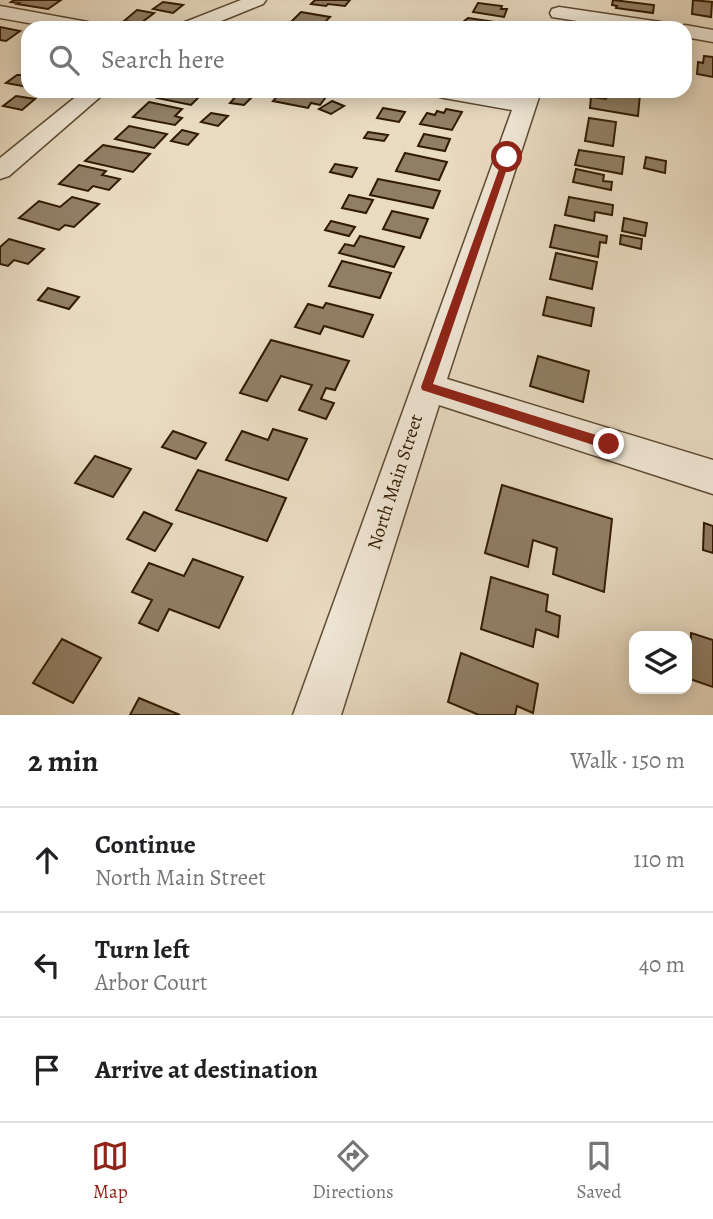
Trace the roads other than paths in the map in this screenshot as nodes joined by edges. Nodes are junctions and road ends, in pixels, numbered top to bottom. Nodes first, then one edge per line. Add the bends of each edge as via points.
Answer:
1 (257, 0) edge
2 (0, 12) edge
3 (558, 14) edge
4 (50, 21) edge
5 (204, 21) edge
6 (610, 21) edge
7 (692, 33) edge
8 (713, 36) edge
9 (88, 98) edge
10 (527, 98) edge
11 (0, 171) edge
12 (427, 387) junction
13 (713, 477) edge
14 (317, 715) edge

1 - 5 street
2 - 4 street
3 - 6 street
7 - 8 street
9 - 11 street
10 - 12 street, North Main Street
12 - 13 street
12 - 14 street, North Main Street

